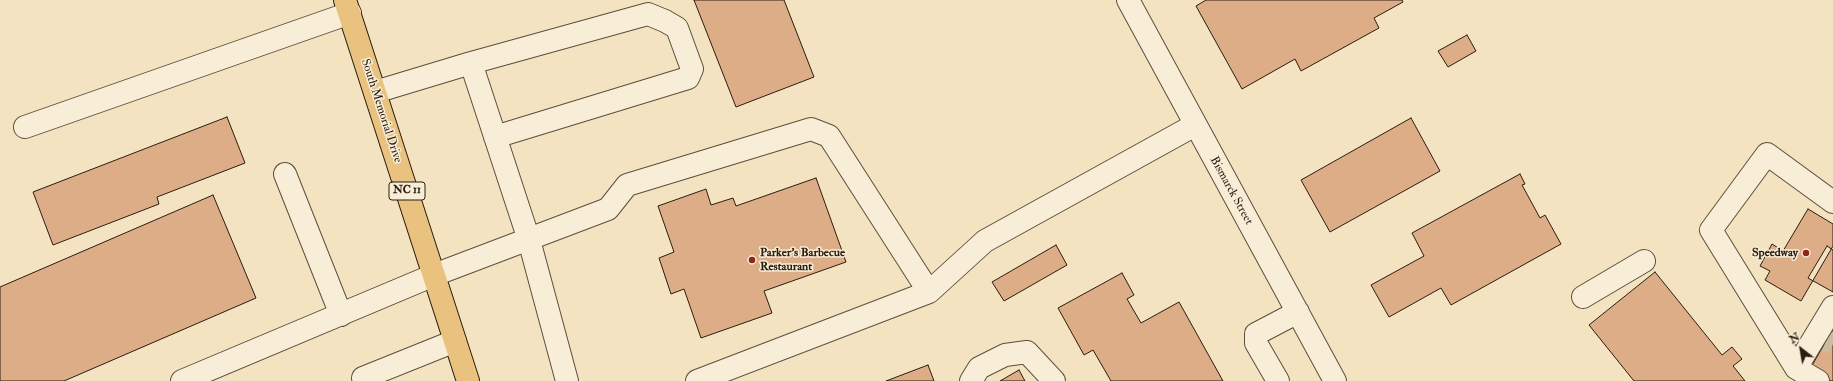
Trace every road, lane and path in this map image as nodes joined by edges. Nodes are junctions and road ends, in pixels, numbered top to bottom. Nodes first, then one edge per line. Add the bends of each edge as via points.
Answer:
1 (1128, 0) edge
2 (347, 6) edge
3 (471, 63) junction
4 (375, 92) junction
5 (1195, 125) junction
6 (25, 127) dead end
7 (495, 137) junction
8 (285, 174) dead end
9 (1833, 202) edge
10 (529, 240) junction
11 (1644, 261) dead end
12 (434, 275) junction
13 (929, 292) junction
14 (1583, 297) dead end
15 (1833, 307) edge
16 (1298, 312) junction
17 (341, 314) junction
18 (455, 341) junction
19 (1796, 368) junction
20 (361, 380) edge
21 (1332, 380) edge
22 (182, 381) edge
23 (468, 381) edge
24 (567, 381) edge
25 (697, 381) edge
26 (971, 381) edge
27 (1054, 381) edge
28 (1278, 381) edge
29 (1818, 381) edge

1 - 5 street, Bismarck Street
2 - 4 main road, South Memorial Drive / NC 11
2 - 6 street
3 - 4 street
3 - 7 street
3 - 7 street via 648,14 677,28 692,69 688,78
4 - 12 main road, South Memorial Drive / NC 11
5 - 13 street via 985,241
5 - 16 street, Bismarck Street
7 - 10 street
8 - 17 street
9 - 19 street via 1767,154 1711,230
10 - 12 street
10 - 13 street via 608,210 627,185 811,128 829,136
10 - 24 street
11 - 14 street
12 - 17 street
12 - 18 main road, South Memorial Drive / NC 11
13 - 25 street
15 - 19 street via 1822,338
16 - 21 street, Bismarck Street
16 - 28 street via 1256,334 1256,343
17 - 22 street
18 - 20 street
18 - 23 main road, South Memorial Drive / NC 11
19 - 29 street
26 - 27 street via 979,368 1004,355 1028,352

